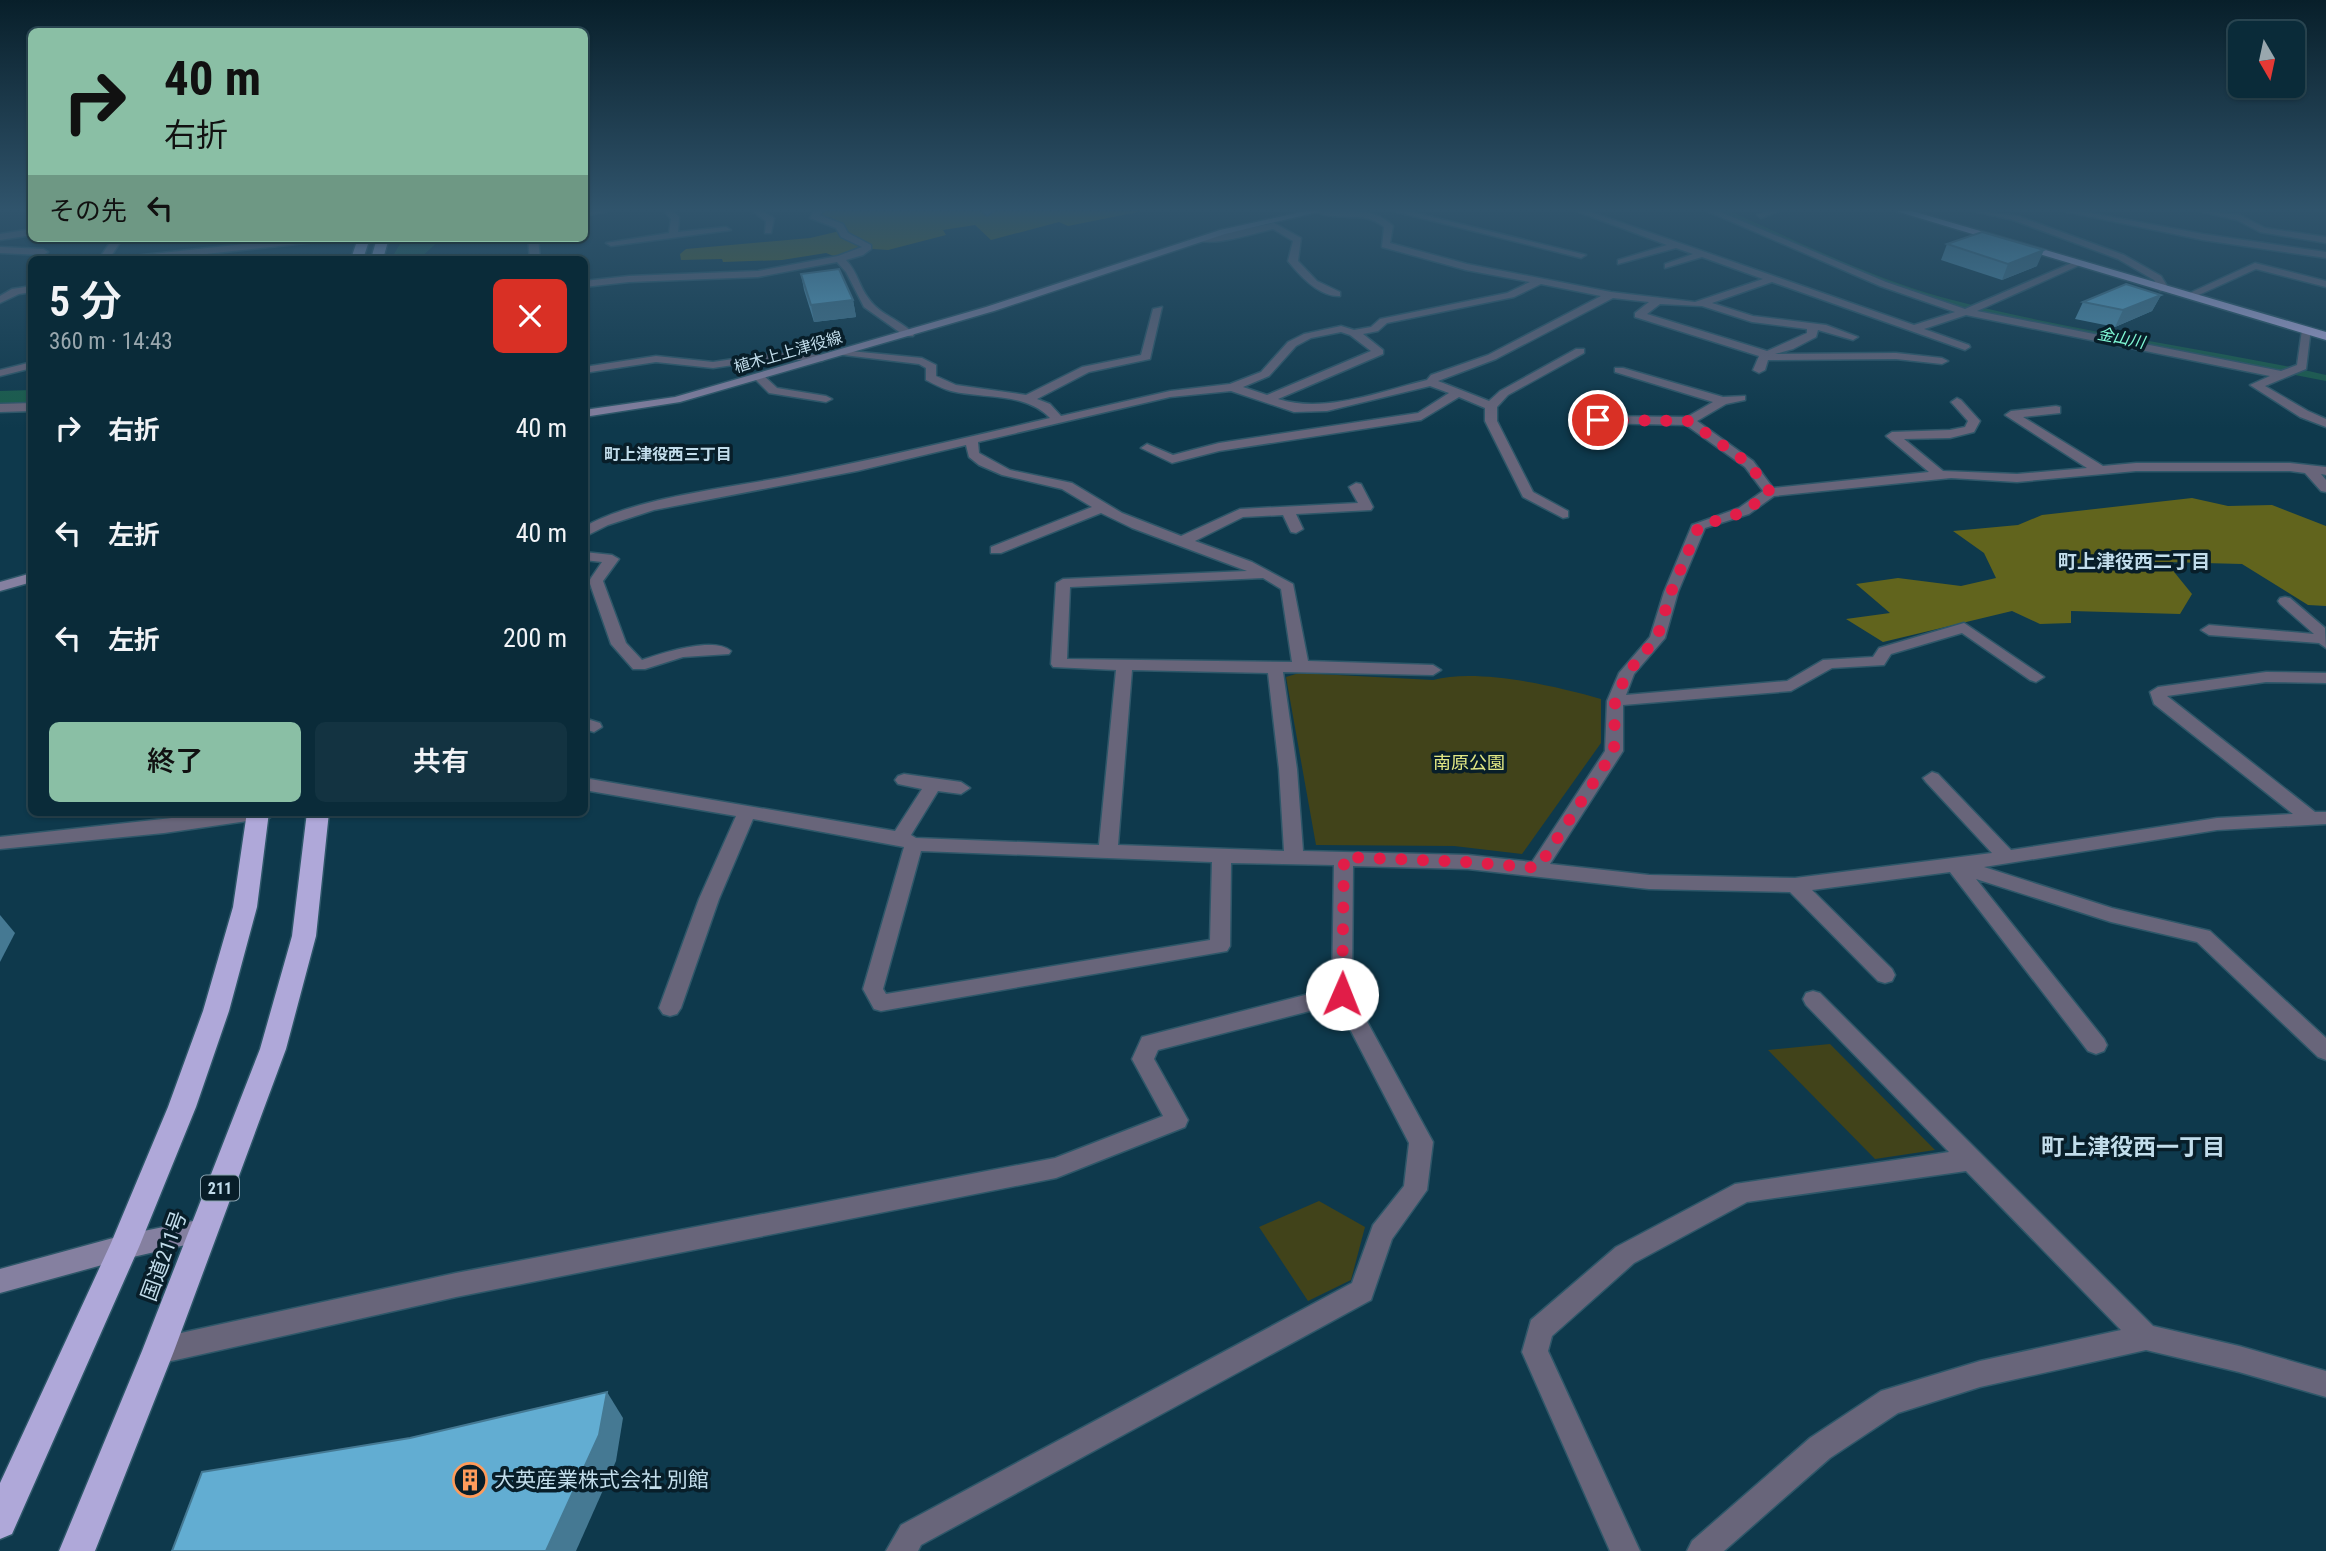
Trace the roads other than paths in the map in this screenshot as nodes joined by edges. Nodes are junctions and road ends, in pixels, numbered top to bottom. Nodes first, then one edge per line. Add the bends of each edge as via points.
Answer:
1 (857, 283) edge
2 (1064, 283) edge
3 (1317, 283) edge
4 (1537, 283) edge
5 (1555, 283) edge
6 (1759, 283) edge
7 (1784, 283) edge
8 (1882, 283) edge
9 (2031, 283) edge
10 (2144, 283) edge
11 (2161, 283) edge
12 (2216, 283) edge
13 (2164, 289) junction
14 (28, 290) edge
15 (1336, 294) dead end
16 (1611, 295) junction
17 (2188, 296) junction
18 (0, 300) edge
19 (1657, 301) junction
20 (1701, 303) junction
21 (1158, 309) dead end
22 (1966, 312) junction
23 (1813, 325) junction
24 (1914, 329) junction
25 (2307, 330) junction
26 (1354, 333) junction
27 (909, 334) junction
28 (2326, 336) edge
29 (1853, 337) dead end
30 (1965, 347) dead end
31 (1580, 351) dead end
32 (844, 352) junction
33 (1765, 354) junction
34 (822, 358) junction
35 (1942, 361) dead end
36 (0, 363) edge
37 (28, 365) edge
38 (28, 366) edge
39 (588, 369) edge
40 (1619, 370) dead end
41 (1759, 370) dead end
42 (0, 373) edge
43 (2285, 374) junction
44 (760, 377) junction
45 (1431, 382) junction
46 (1232, 387) junction
47 (1458, 393) junction
48 (1741, 398) dead end
49 (826, 399) dead end
50 (1028, 399) junction
51 (1267, 399) junction
52 (1723, 401) junction
53 (1957, 402) dead end
54 (1491, 405) junction
55 (28, 407) edge
56 (0, 408) edge
57 (2056, 410) dead end
58 (588, 413) edge
59 (1058, 420) junction
60 (1598, 420) dead end
61 (1689, 421) junction
62 (2326, 423) edge
63 (972, 441) junction
64 (1252, 442) junction
65 (1147, 448) dead end
66 (1266, 457) dead end
67 (2309, 469) junction
68 (2100, 470) junction
69 (2326, 471) edge
70 (1940, 475) junction
71 (1356, 486) dead end
72 (2326, 488) edge
73 (1770, 492) junction
74 (1102, 508) junction
75 (1289, 513) junction
76 (1563, 514) dead end
77 (1296, 529) dead end
78 (588, 531) edge
79 (1182, 541) junction
80 (996, 550) dead end
81 (588, 556) edge
82 (1266, 574) junction
83 (28, 578) edge
84 (0, 587) edge
85 (2285, 601) dead end
86 (2209, 630) dead end
87 (2324, 636) edge
88 (723, 652) dead end
89 (1124, 666) junction
90 (1301, 666) junction
91 (1275, 668) junction
92 (1433, 670) dead end
93 (2036, 677) dead end
94 (2326, 678) edge
95 (1615, 701) junction
96 (1931, 778) dead end
97 (904, 780) dead end
98 (588, 785) edge
99 (933, 785) junction
100 (961, 788) dead end
101 (746, 813) junction
102 (236, 816) edge
103 (261, 816) edge
104 (318, 816) edge
105 (2318, 818) edge
106 (907, 841) junction
107 (0, 843) edge
108 (1108, 851) junction
109 (1222, 856) junction
110 (1294, 857) junction
111 (1344, 857) junction
112 (2007, 857) junction
113 (1955, 865) junction
114 (1538, 868) junction
115 (1795, 885) junction
116 (1885, 975) dead end
117 (1342, 994) junction
118 (1812, 999) dead end
119 (670, 1008) dead end
120 (2096, 1045) dead end
121 (2326, 1051) edge
122 (1968, 1160) junction
123 (203, 1230) junction
124 (124, 1247) junction
125 (0, 1281) edge
126 (2146, 1337) junction
127 (158, 1351) junction
128 (2326, 1384) edge
129 (0, 1522) edge
130 (77, 1551) edge
131 (901, 1551) edge
132 (1625, 1551) edge
133 (1702, 1551) edge

1 - 27 street via 865,302
2 - 27 main road, 植木上上津役線
3 - 15 street
4 - 26 street via 1510,295 1384,321 1374,329
5 - 16 street
6 - 20 street
7 - 24 street
8 - 22 street
9 - 22 street
10 - 13 highway
11 - 13 street
12 - 17 street
13 - 17 highway
14 - 18 street
16 - 19 street
16 - 45 street via 1492,357
17 - 25 highway
19 - 20 street
19 - 33 street via 1639,315
20 - 23 street via 1752,319
21 - 50 street via 1146,357 1086,369
22 - 24 street
22 - 43 street
23 - 29 street
23 - 33 street via 1812,335
24 - 30 street
25 - 28 highway
25 - 43 street via 2302,368
26 - 46 street via 1341,329 1292,344 1265,374
26 - 51 street via 1379,352
27 - 32 main road, 植木上上津役線
31 - 54 street via 1504,393
32 - 34 main road, 植木上上津役線
32 - 50 street via 922,361 932,367 930,378 953,388
33 - 35 street via 1774,358 1896,356
33 - 41 street
34 - 39 street via 775,356 713,365 656,359
34 - 44 main road, 植木上上津役線
36 - 37 street
38 - 42 street
40 - 52 street
43 - 62 street via 2256,385
44 - 49 street via 773,391
44 - 58 main road, 植木上上津役線 via 676,400
45 - 47 street
45 - 51 street via 1326,407 1294,408
46 - 51 street
46 - 59 street via 1170,394
47 - 54 street
47 - 64 street via 1421,416
48 - 52 street
50 - 59 street via 1046,407
52 - 61 street
53 - 70 street via 1974,421 1970,429 1892,436
54 - 76 street via 1491,421 1528,495
55 - 56 street
57 - 68 street via 2011,415
59 - 63 street
60 - 61 street
61 - 73 street via 1749,464
63 - 74 street via 973,454 986,466 1003,474 1069,486
63 - 78 street via 651,507
64 - 65 street via 1172,459
64 - 66 street
67 - 68 street
67 - 69 street
67 - 72 street
68 - 70 street via 2017,478
70 - 73 street
71 - 75 street via 1366,507
73 - 95 street via 1744,512 1699,526 1657,638 1627,673
74 - 79 street
74 - 80 street
75 - 77 street
75 - 79 street via 1240,513
79 - 82 street via 1230,556
81 - 88 street via 612,559 596,581 619,643 639,666 681,652
82 - 89 street via 1063,583 1059,664
82 - 90 street via 1288,587
83 - 84 main road
85 - 87 street
86 - 87 street
89 - 91 street
89 - 108 street
90 - 91 street
90 - 92 street
91 - 110 street
93 - 95 street via 1964,628 1885,651 1878,662 1829,663 1791,686
94 - 105 street via 2266,677 2158,692 2160,700
95 - 114 street via 1614,751
96 - 112 street
97 - 99 street
98 - 101 street
99 - 100 street
99 - 106 street
101 - 106 street
101 - 119 street
102 - 107 street
103 - 124 highway, 国道211号 via 245,907 216,1011
104 - 123 highway, 国道211号 / 211 via 304,936 272,1049
105 - 112 street via 2217,824
106 - 108 street
106 - 109 street via 873,989 881,1003 1220,946
108 - 109 street
109 - 110 street
110 - 111 street
111 - 114 street
111 - 117 street
112 - 113 street
113 - 115 street
113 - 120 street
113 - 121 street via 2111,915 2203,936
114 - 115 street via 1649,882
115 - 116 street
117 - 127 street via 1150,1043 1143,1059 1177,1120 1056,1168 456,1285
117 - 131 street via 1421,1142 1415,1190 1382,1233 1362,1292 911,1535
118 - 122 street
122 - 126 street
122 - 132 street via 1743,1192 1625,1255 1540,1329 1535,1352
123 - 124 main road
123 - 127 highway, 国道211号 / 211
124 - 125 main road
124 - 129 highway, 国道211号
126 - 128 street
126 - 133 street via 1980,1374 1891,1401 1820,1448
127 - 130 highway, 国道211号 / 211

